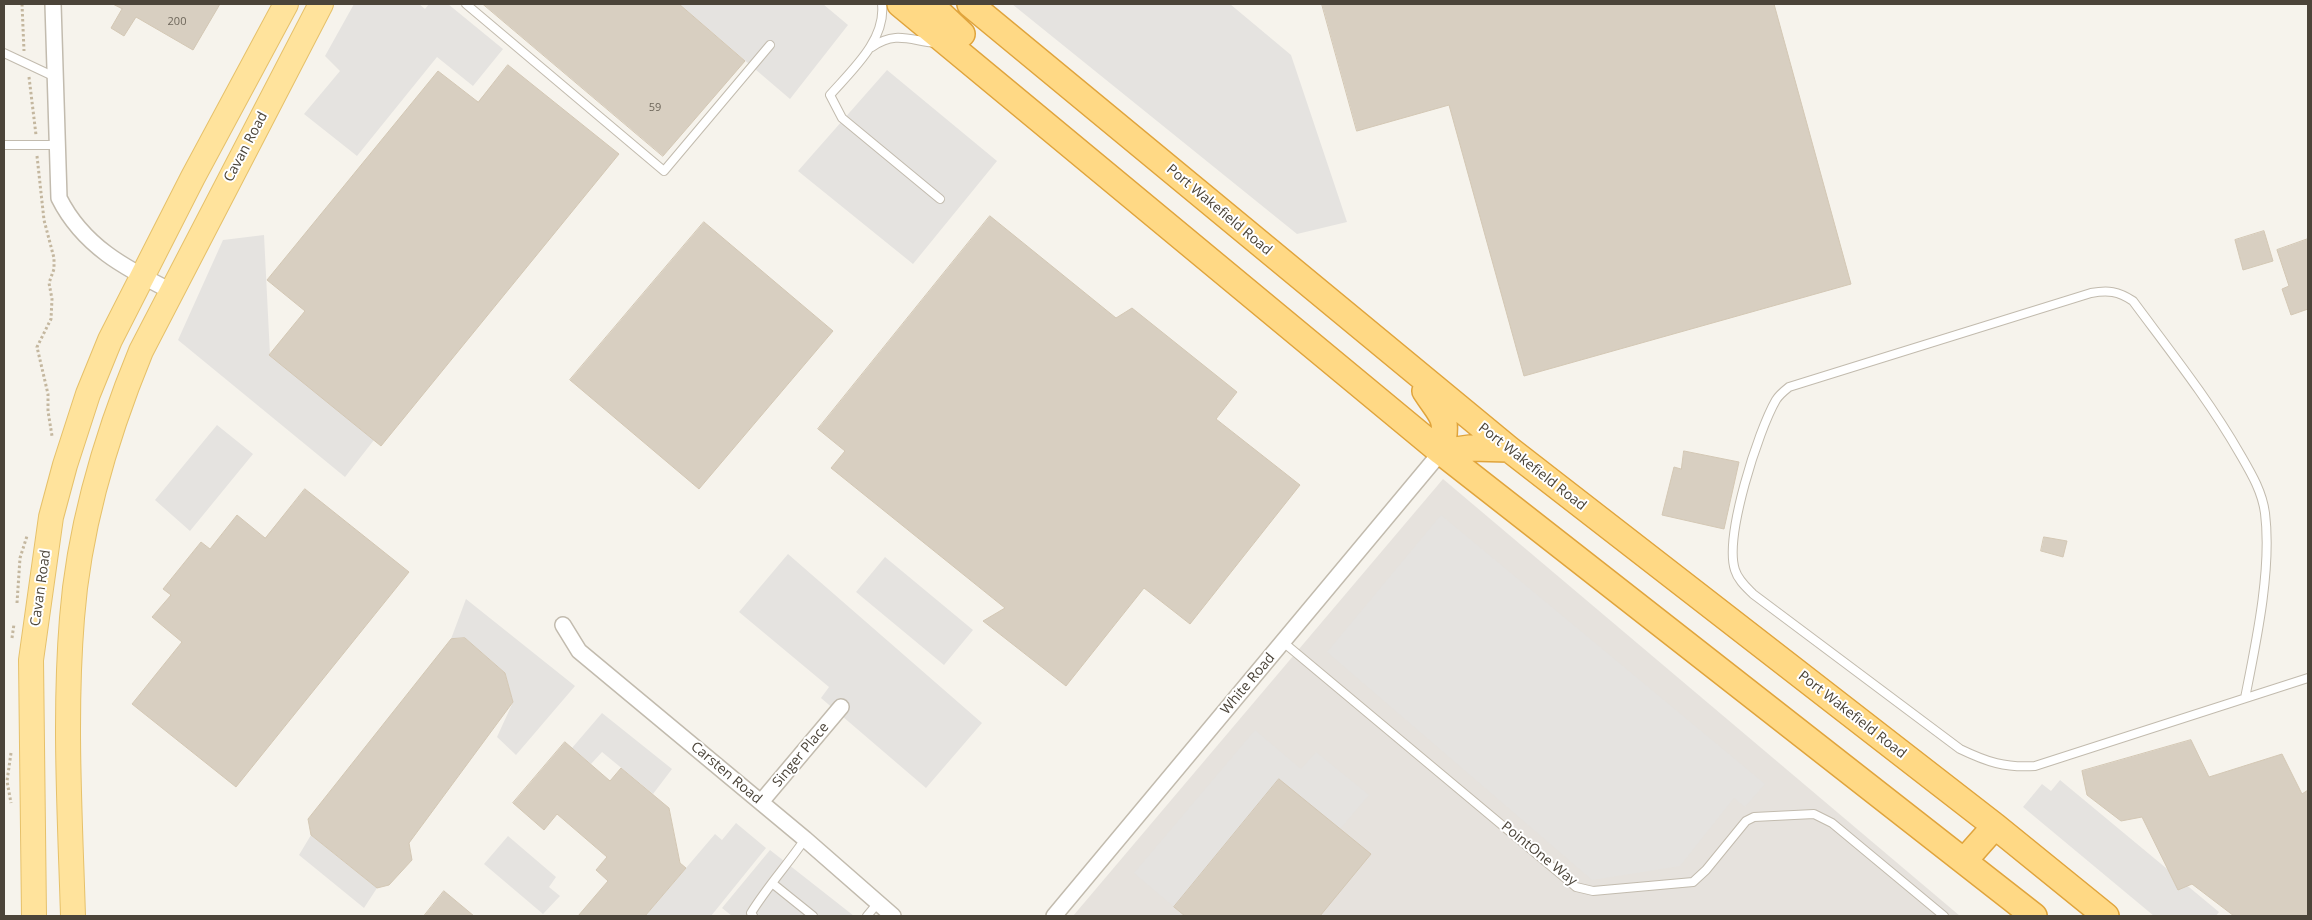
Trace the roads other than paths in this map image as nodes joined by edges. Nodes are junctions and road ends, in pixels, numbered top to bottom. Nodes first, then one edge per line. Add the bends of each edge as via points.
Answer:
1 (53, 4) edge
2 (286, 4) edge
3 (321, 4) edge
4 (466, 4) edge
5 (882, 4) edge
6 (900, 4) edge
7 (930, 4) edge
8 (970, 4) edge
9 (770, 44) dead end
10 (950, 44) junction
11 (870, 48) junction
12 (4, 53) edge
13 (976, 66) junction
14 (55, 76) junction
15 (4, 145) edge
16 (57, 145) junction
17 (940, 199) dead end
18 (142, 276) junction
19 (171, 291) junction
20 (1413, 370) junction
21 (1509, 449) junction
22 (1441, 452) junction
23 (563, 625) dead end
24 (1283, 642) junction
25 (2308, 678) edge
26 (2245, 698) junction
27 (841, 707) dead end
28 (761, 802) junction
29 (1995, 826) junction
30 (805, 838) junction
31 (71, 858) junction
32 (32, 859) junction
33 (1964, 861) junction
34 (772, 883) junction
35 (877, 904) junction
36 (34, 916) edge
37 (73, 916) edge
38 (752, 916) edge
39 (812, 916) edge
40 (867, 916) edge
41 (893, 916) edge
42 (1054, 916) edge
43 (1944, 916) edge
44 (2034, 916) edge
45 (2106, 916) edge

1 - 14 street
2 - 18 main road, Cavan Road
3 - 19 main road, Cavan Road
4 - 9 lane via 664,170
5 - 11 lane via 880,28
6 - 10 highway
7 - 13 highway via 964,36
8 - 20 highway, Port Wakefield Road
10 - 11 lane via 903,37 881,40
10 - 13 highway
11 - 17 lane via 830,95 842,118
12 - 14 lane
13 - 22 highway
14 - 16 street
15 - 16 lane
16 - 18 street via 58,187 66,212 105,254
18 - 19 street
18 - 32 main road, Cavan Road via 88,394 51,517 31,660
19 - 31 main road, Cavan Road via 119,404 101,464 77,573 68,680
20 - 21 highway, Port Wakefield Road
20 - 22 highway via 1443,417 1446,430
21 - 22 highway via 1470,448
21 - 29 highway, Port Wakefield Road
22 - 24 street, White Road
22 - 33 highway
23 - 28 street, Carsten Road via 579,651
24 - 42 street, White Road
24 - 43 lane, PointOne Way via 1576,887 1593,891 1693,882 1746,822 1760,816 1814,814 1832,823
25 - 26 lane
26 - 26 lane via 2035,766 2014,768 1995,764 1960,749 1740,581 1733,554 1740,501 1749,468 1776,400 1789,387 2091,293 2120,293 2133,301 2222,422 2257,484 2265,512 2266,550 2258,634
27 - 28 street, Singer Place
28 - 30 street, Carsten Road
29 - 33 highway
29 - 45 highway, Port Wakefield Road
30 - 34 lane
30 - 35 street, Carsten Road
31 - 32 main road
31 - 37 main road, Cavan Road
32 - 36 main road, Cavan Road
33 - 44 highway
34 - 38 lane
34 - 39 lane
35 - 40 lane
35 - 41 street, Carsten Road

